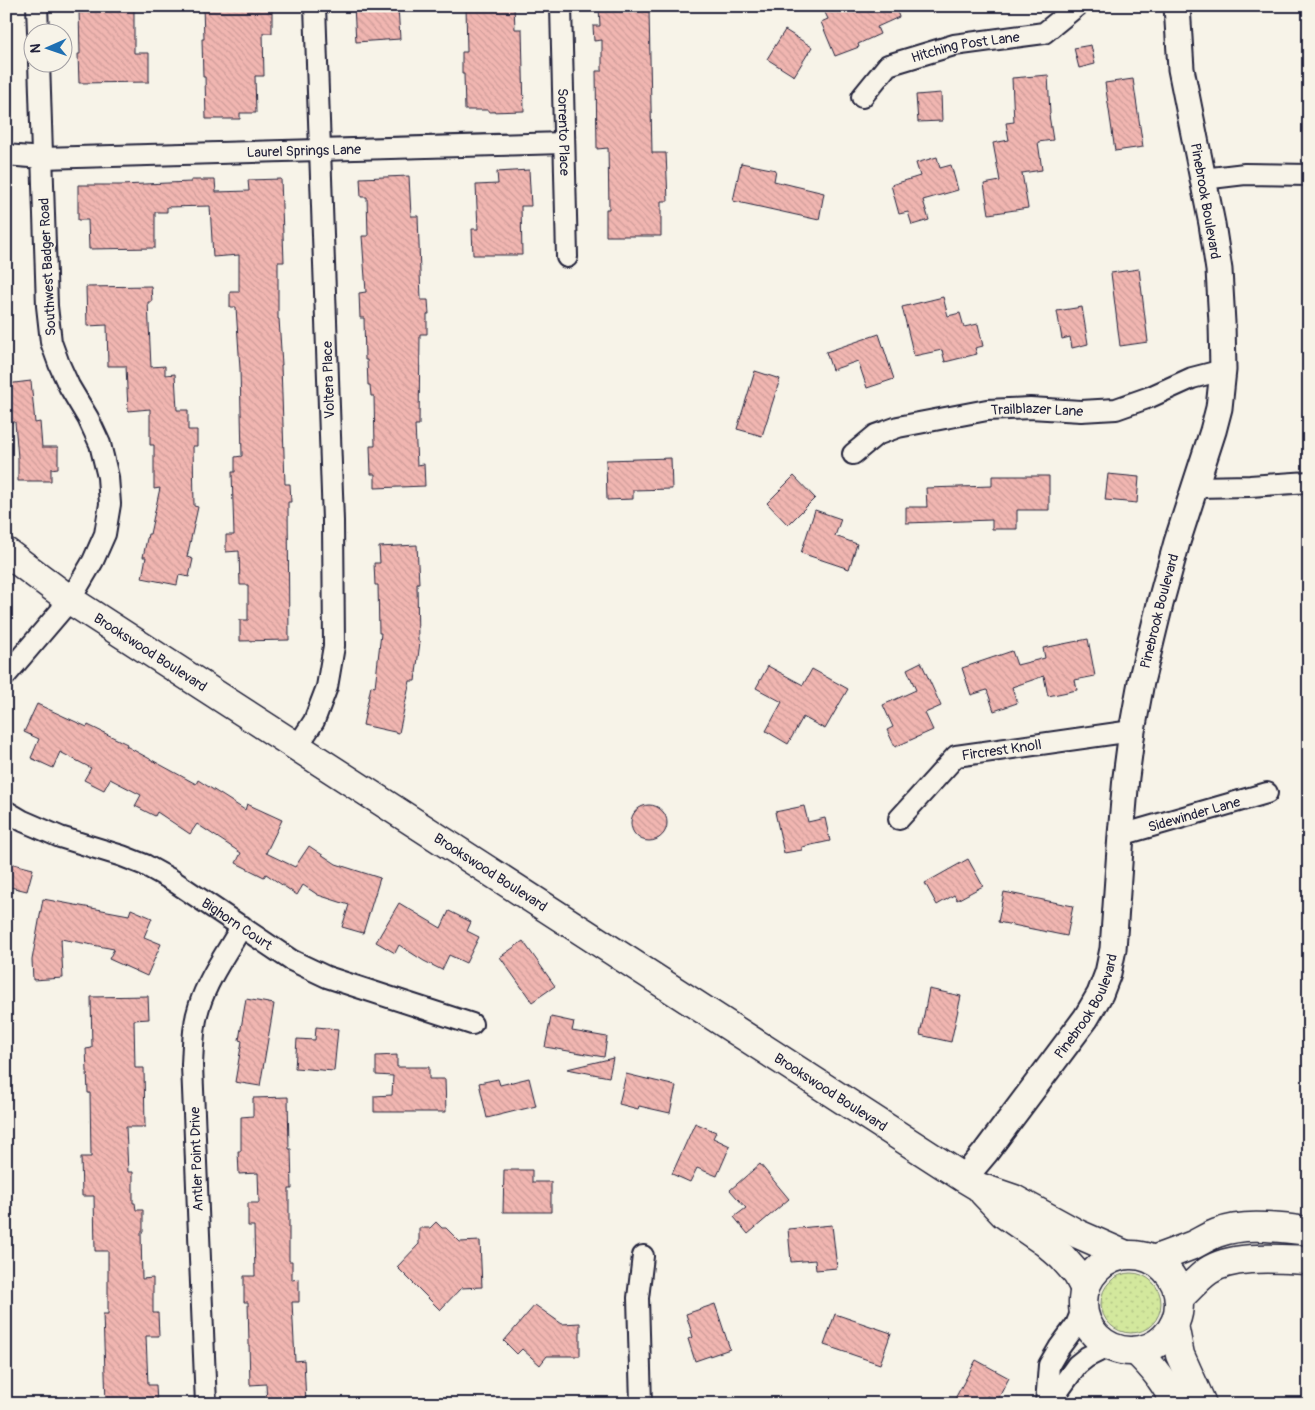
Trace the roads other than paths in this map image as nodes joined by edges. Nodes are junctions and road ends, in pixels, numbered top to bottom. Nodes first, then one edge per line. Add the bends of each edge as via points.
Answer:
1 (37, 6) edge
2 (315, 6) edge
3 (561, 6) edge
4 (1077, 6) edge
5 (1177, 6) edge
6 (38, 22) edge
7 (39, 72) edge
8 (862, 97) dead end
9 (564, 143) junction
10 (319, 150) junction
11 (6, 155) edge
12 (42, 158) junction
13 (1309, 175) edge
14 (1203, 179) junction
15 (567, 257) dead end
16 (1223, 370) junction
17 (853, 454) dead end
18 (1309, 482) edge
19 (1195, 487) junction
20 (6, 552) edge
21 (70, 600) junction
22 (6, 675) edge
23 (1132, 731) junction
24 (297, 747) junction
25 (1267, 793) dead end
26 (6, 811) edge
27 (898, 819) dead end
28 (1121, 835) junction
29 (242, 926) junction
30 (472, 1024) dead end
31 (971, 1182) junction
32 (1309, 1231) edge
33 (1126, 1255) junction
34 (643, 1256) dead end
35 (1153, 1260) junction
36 (1309, 1260) edge
37 (1179, 1298) junction
38 (1084, 1299) junction
39 (1174, 1326) junction
40 (1109, 1346) junction
41 (1136, 1351) junction
42 (206, 1404) edge
43 (641, 1404) edge
44 (1047, 1404) edge
45 (1176, 1404) edge
46 (1202, 1404) edge

1 - 6 street
2 - 10 street, Voltera Place
3 - 9 street, Sorrento Place
4 - 8 street, Hitching Post Lane via 1044,33 954,45 888,65
5 - 14 street, Pinebrook Boulevard via 1181,69
7 - 12 street, Southwest Badger Road
9 - 10 street, Laurel Springs Lane
9 - 15 street, Sorrento Place
10 - 12 street, Laurel Springs Lane
10 - 24 street, Voltera Place via 333,521 334,646 326,687 314,722
11 - 12 street, Laurel Springs Lane
12 - 21 street, Southwest Badger Road via 51,342 69,386 100,444 110,504 105,534
13 - 14 street via 1245,174
14 - 16 street, Pinebrook Boulevard via 1219,270
16 - 17 street, Trailblazer Lane via 1192,378 1150,398 1116,409 987,410 898,427 876,435
16 - 19 street, Pinebrook Boulevard via 1219,408
18 - 19 street
19 - 23 street, Pinebrook Boulevard via 1160,604
20 - 21 main road, Brookswood Boulevard
21 - 22 street, Southwest Badger Road
21 - 24 main road, Brookswood Boulevard
23 - 27 street, Fircrest Knoll via 956,756
23 - 28 street, Pinebrook Boulevard
24 - 31 main road, Brookswood Boulevard
25 - 28 street, Sidewinder Lane
26 - 29 street, Bighorn Court via 60,837 145,865
28 - 31 street, Pinebrook Boulevard via 1113,949 1100,994 1086,1018 985,1153
29 - 30 street, Bighorn Court via 292,960 327,977
29 - 42 street, Antler Point Drive via 214,972 198,1008 194,1036 192,1065
31 - 33 main road, Brookswood Boulevard via 1014,1199 1078,1234
31 - 38 main road, Brookswood Boulevard via 1004,1214 1062,1257 1077,1274
32 - 35 main road via 1249,1226 1218,1232
33 - 35 main road
33 - 38 main road via 1100,1266 1088,1280
34 - 43 street via 638,1298
35 - 37 main road via 1174,1280
36 - 37 main road via 1231,1262 1210,1270
37 - 39 main road
38 - 40 main road via 1089,1326
38 - 44 street via 1076,1325 1049,1365
39 - 41 main road via 1162,1340
39 - 46 main road via 1180,1355
40 - 41 main road
40 - 44 street via 1077,1365
41 - 45 main road via 1163,1380

